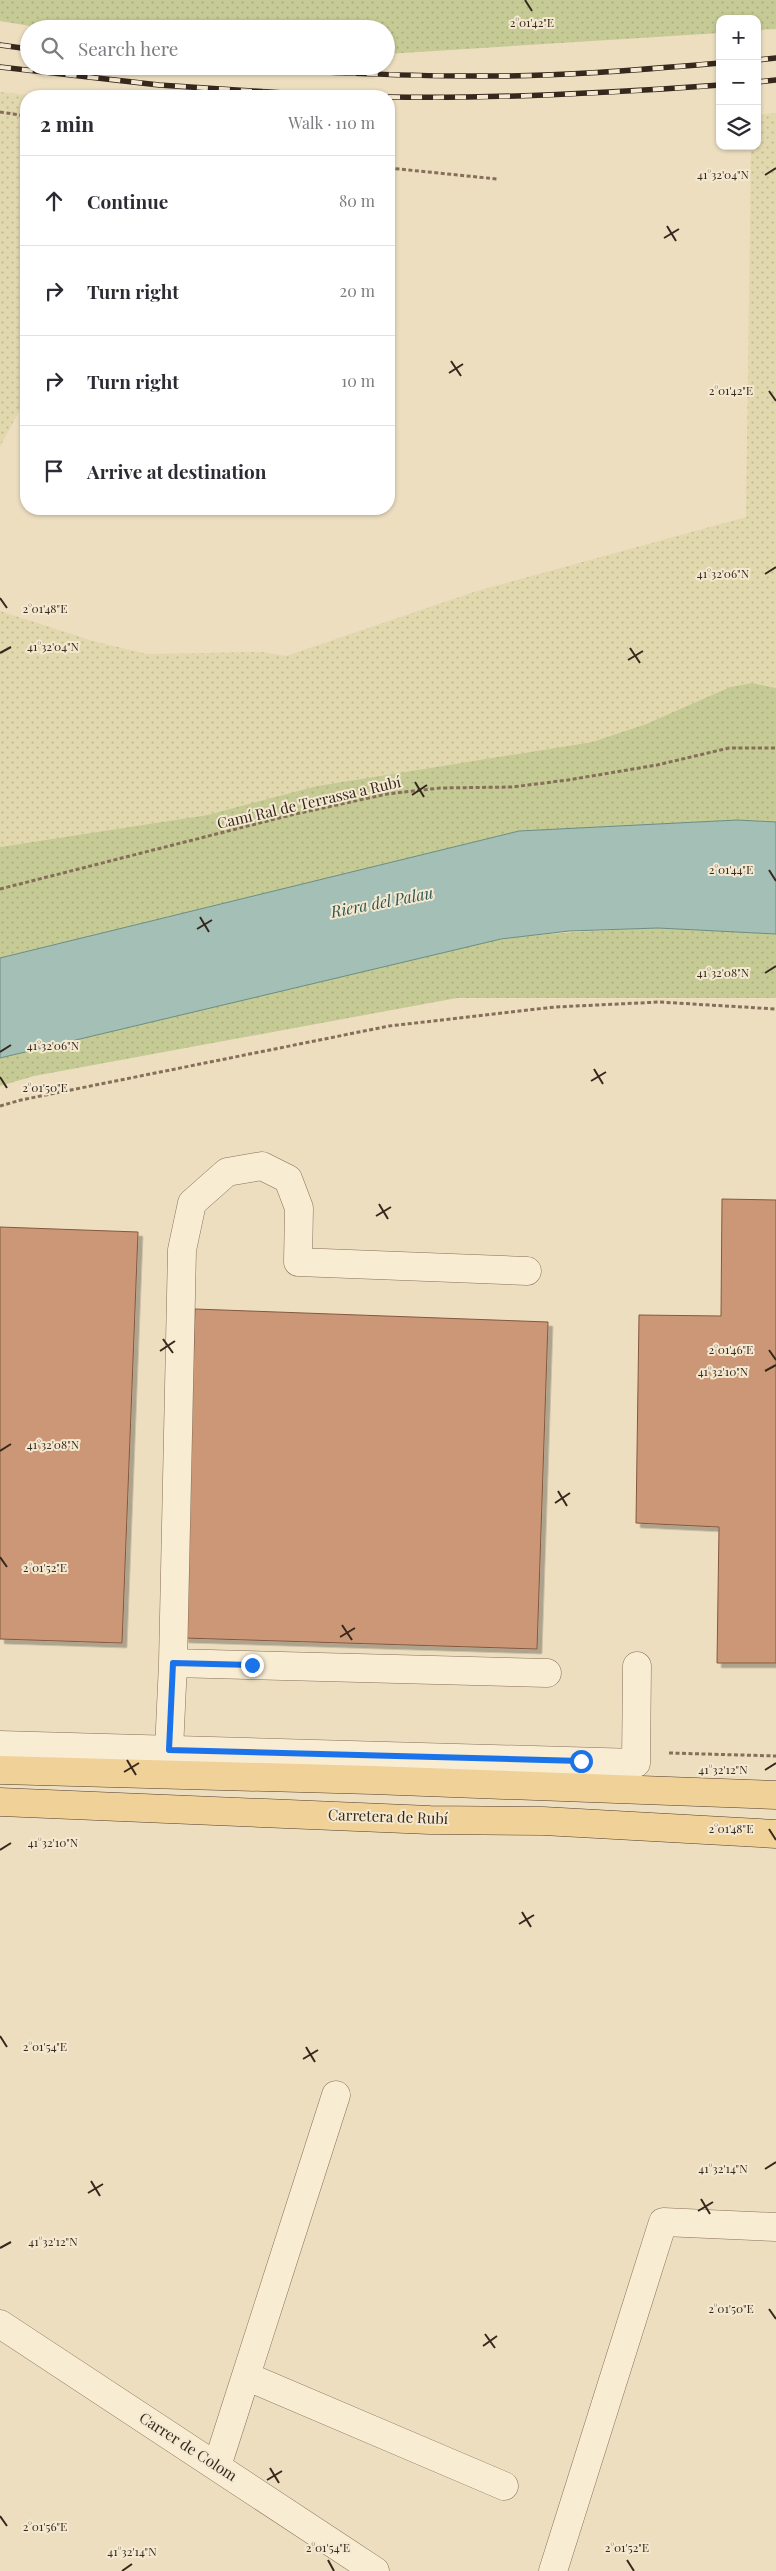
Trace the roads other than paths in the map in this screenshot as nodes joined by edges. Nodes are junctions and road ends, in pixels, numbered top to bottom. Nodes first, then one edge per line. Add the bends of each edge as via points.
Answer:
1 (527, 1271) dead end
2 (173, 1663) junction
3 (637, 1666) dead end
4 (547, 1673) dead end
5 (0, 1745) edge
6 (169, 1750) junction
7 (0, 1770) edge
8 (776, 1795) edge
9 (0, 1802) edge
10 (776, 1834) edge
11 (336, 2095) dead end
12 (776, 2227) edge
13 (0, 2324) edge
14 (246, 2376) junction
15 (217, 2466) junction
16 (504, 2486) dead end
17 (375, 2571) edge
18 (553, 2571) edge

1 - 2 street via 298,1262 299,1208 288,1179 262,1166 227,1172 192,1203 182,1250
2 - 4 street
2 - 6 street
3 - 6 street via 636,1763
5 - 6 street
7 - 8 main road
9 - 10 main road, Carretera de Rubí via 430,1820 543,1821
11 - 14 street
12 - 18 street via 663,2222
13 - 15 street, Carrer de Colom
14 - 15 street
14 - 16 street
15 - 17 street, Carrer de Colom

